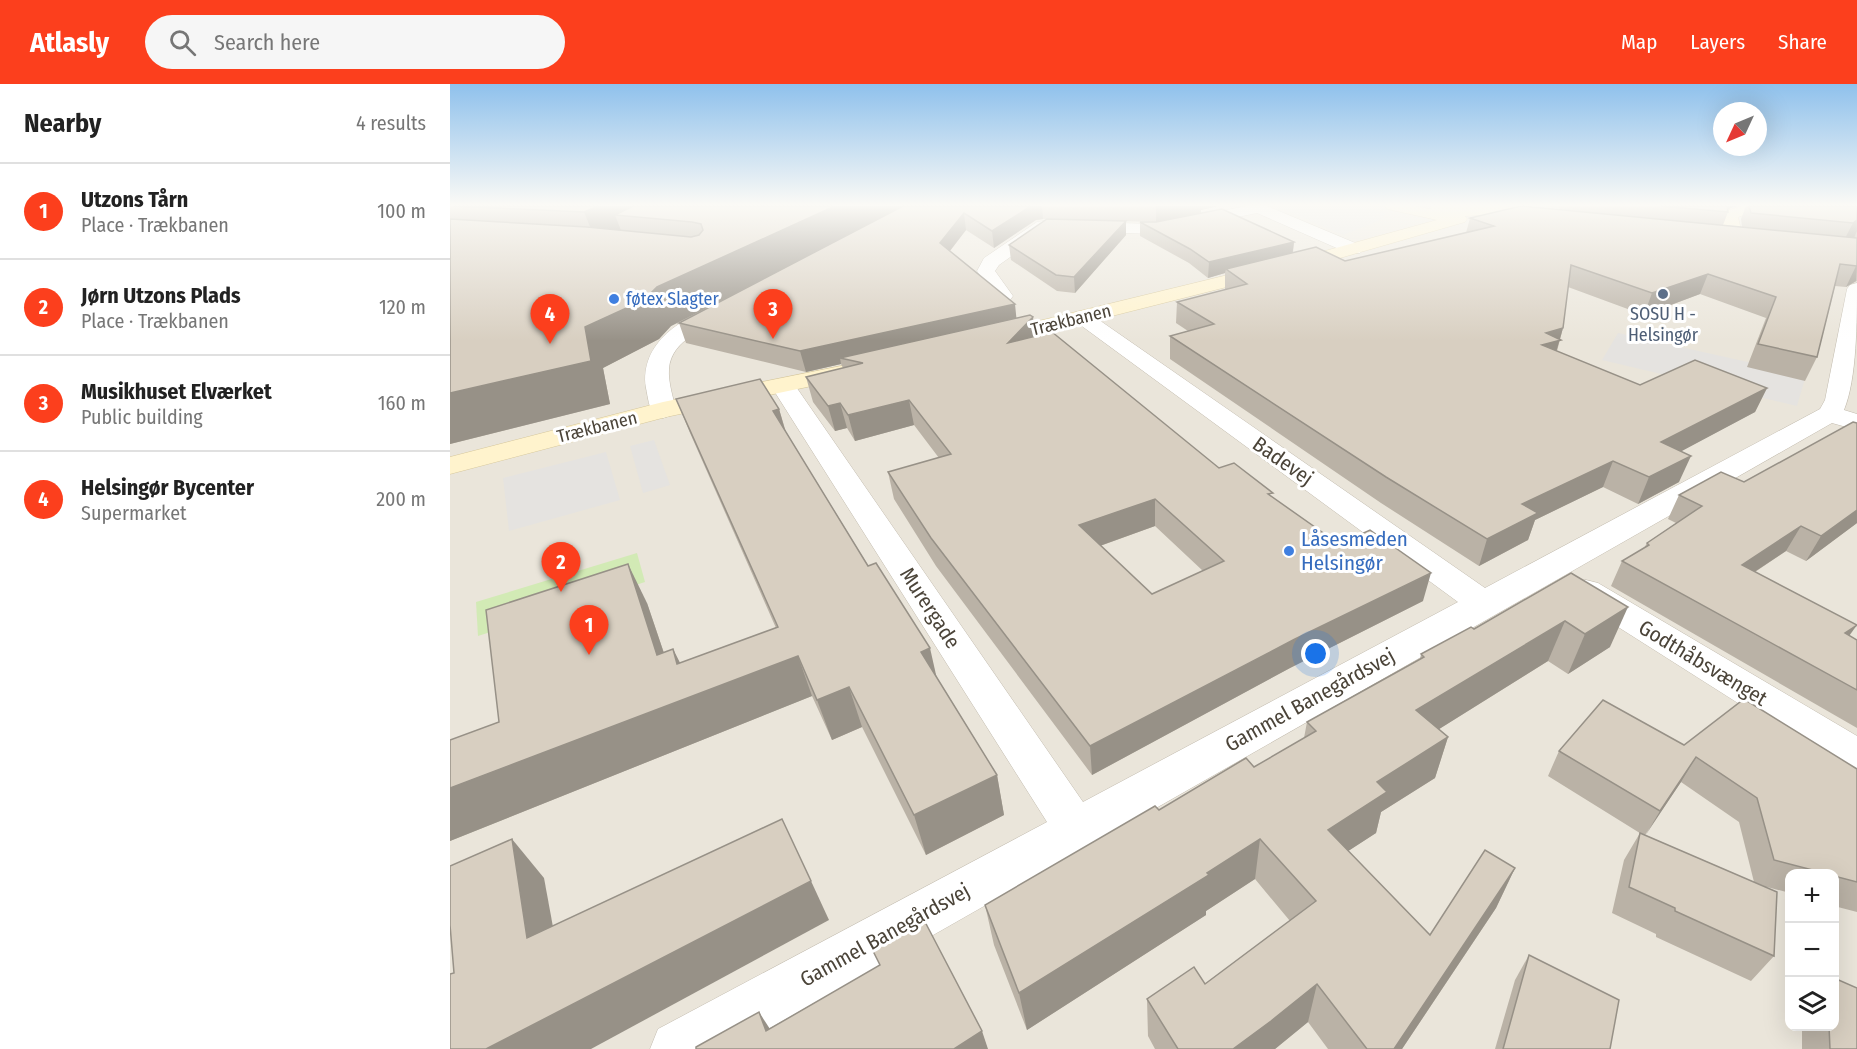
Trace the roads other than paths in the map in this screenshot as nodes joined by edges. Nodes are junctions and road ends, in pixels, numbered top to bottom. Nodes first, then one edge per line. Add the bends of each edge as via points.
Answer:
1 (1007, 251) edge
2 (1344, 251) edge
3 (1857, 288) edge
4 (1003, 296) edge
5 (740, 303) edge
6 (1082, 317) junction
7 (965, 345) edge
8 (875, 366) edge
9 (783, 386) junction
10 (663, 410) junction
11 (1843, 418) edge
12 (450, 466) edge
13 (1549, 568) junction
14 (1484, 604) junction
15 (1857, 757) edge
16 (1076, 829) junction
17 (678, 1049) edge

1 - 4 street via 991,262 986,272
2 - 6 main road, Trækbanen
3 - 11 street, Gammel Banegårdsvej via 1838,400
5 - 10 street via 680,333 663,350 657,368
6 - 7 main road, Trækbanen
6 - 14 street, Badevej
8 - 9 main road, Trækbanen
9 - 10 main road, Trækbanen
9 - 16 street, Murergade
10 - 12 main road, Trækbanen
11 - 13 street, Gammel Banegårdsvej
13 - 14 street, Gammel Banegårdsvej
13 - 15 street, Godthåbsvænget
14 - 16 street, Gammel Banegårdsvej
16 - 17 street, Gammel Banegårdsvej

